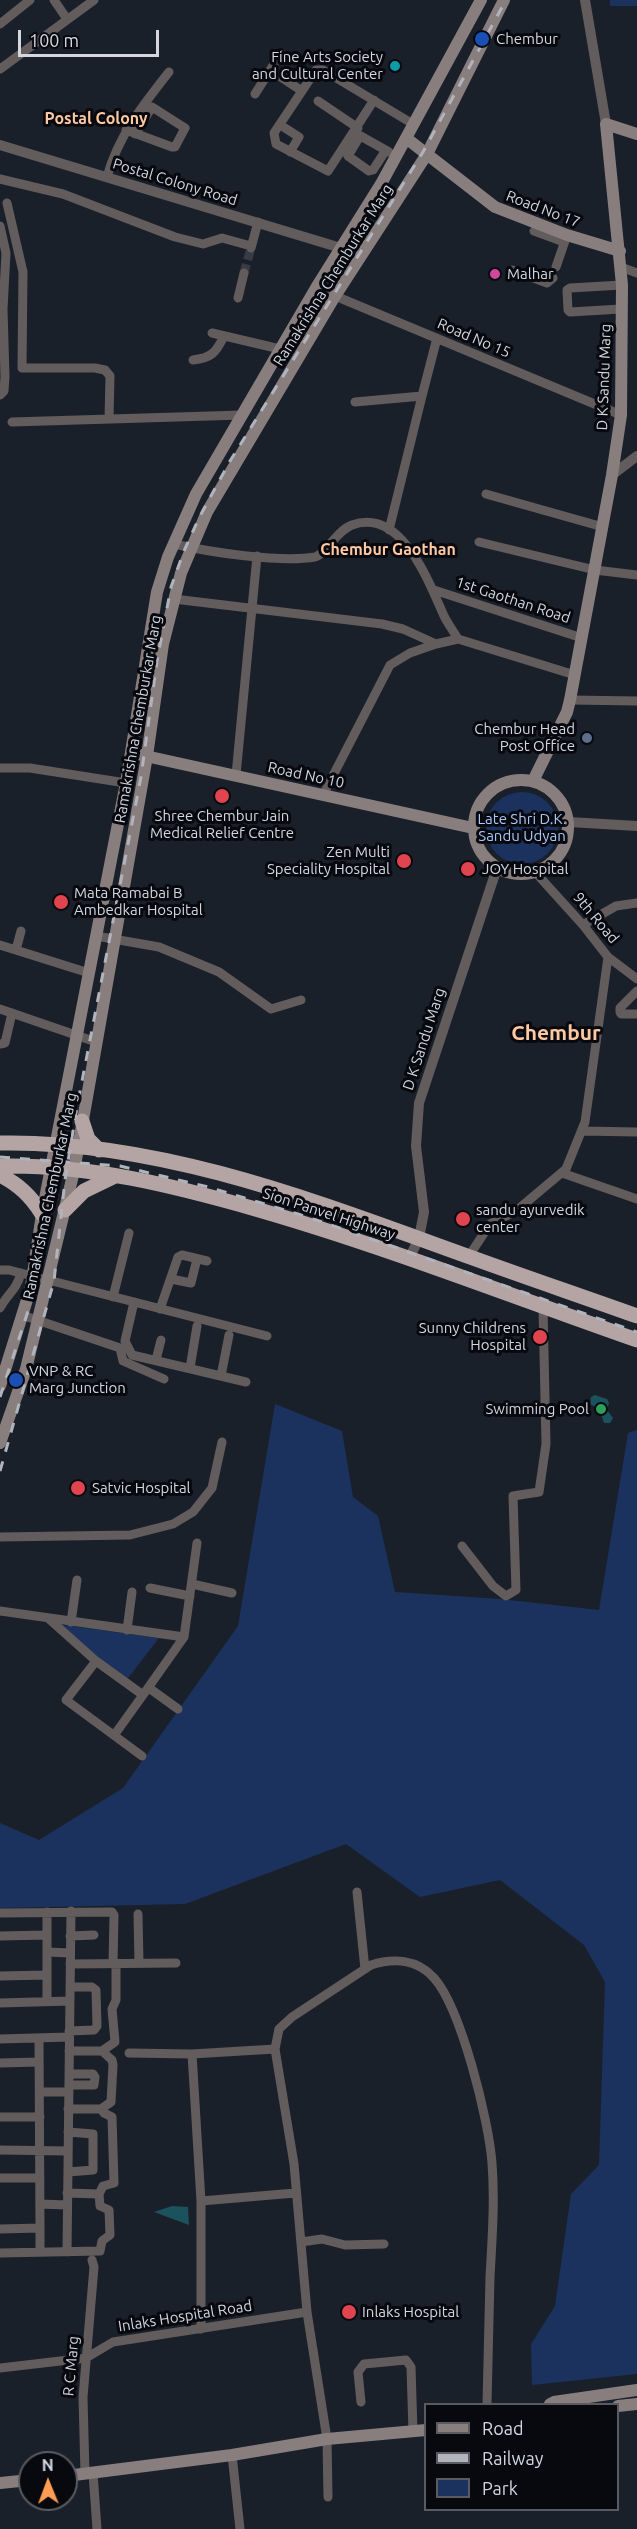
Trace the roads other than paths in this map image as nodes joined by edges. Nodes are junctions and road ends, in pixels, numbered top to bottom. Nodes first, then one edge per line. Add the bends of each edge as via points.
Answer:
1 (30, 0) edge
2 (54, 0) edge
3 (94, 0) edge
4 (481, 0) edge
5 (504, 0) edge
6 (585, 0) edge
7 (67, 19) junction
8 (0, 24) edge
9 (282, 53) dead end
10 (0, 69) edge
11 (270, 70) junction
12 (169, 72) dead end
13 (302, 91) junction
14 (255, 94) dead end
15 (374, 100) junction
16 (318, 101) dead end
17 (413, 124) junction
18 (606, 124) junction
19 (285, 128) dead end
20 (130, 132) junction
21 (358, 132) junction
22 (637, 134) edge
23 (406, 138) junction
24 (0, 145) edge
25 (290, 152) junction
26 (391, 153) junction
27 (427, 154) junction
28 (107, 177) junction
29 (0, 179) edge
30 (7, 203) dead end
31 (258, 222) junction
32 (0, 226) edge
33 (534, 231) dead end
34 (549, 232) junction
35 (565, 239) junction
36 (341, 248) junction
37 (620, 251) junction
38 (556, 267) dead end
39 (621, 267) junction
40 (512, 270) dead end
41 (244, 273) tunnel mouth
42 (637, 273) edge
43 (553, 278) dead end
44 (621, 285) junction
45 (316, 288) junction
46 (335, 296) junction
47 (238, 298) dead end
48 (621, 309) junction
49 (212, 333) dead end
50 (224, 336) junction
51 (437, 338) junction
52 (280, 349) junction
53 (192, 360) dead end
54 (4, 368) junction
55 (22, 368) junction
56 (0, 395) edge
57 (422, 396) junction
58 (355, 402) dead end
59 (242, 415) junction
60 (621, 415) junction
61 (109, 419) junction
62 (12, 422) dead end
63 (637, 456) edge
64 (612, 476) junction
65 (486, 494) dead end
66 (603, 527) junction
67 (389, 531) junction
68 (479, 542) dead end
69 (174, 544) junction
70 (192, 548) junction
71 (257, 555) junction
72 (595, 570) junction
73 (637, 575) edge
74 (434, 590) junction
75 (174, 599) junction
76 (252, 607) junction
77 (582, 638) junction
78 (458, 639) junction
79 (436, 644) junction
80 (575, 675) junction
81 (570, 700) junction
82 (637, 701) edge
83 (131, 753) junction
84 (147, 756) junction
85 (0, 768) edge
86 (236, 776) junction
87 (533, 782) junction
88 (126, 783) junction
89 (323, 795) junction
90 (569, 822) junction
91 (637, 826) edge
92 (474, 828) junction
93 (112, 852) junction
94 (130, 855) junction
95 (496, 868) junction
96 (536, 873) junction
97 (637, 903) edge
98 (584, 925) junction
99 (21, 931) dead end
100 (96, 936) junction
101 (115, 939) junction
102 (0, 945) edge
103 (16, 950) junction
104 (608, 957) junction
105 (89, 973) junction
106 (637, 980) edge
107 (637, 991) edge
108 (301, 1000) dead end
109 (0, 1009) edge
110 (12, 1013) junction
111 (637, 1014) edge
112 (5, 1022) edge
113 (76, 1036) junction
114 (96, 1042) junction
115 (0, 1044) edge
116 (82, 1121) junction
117 (582, 1131) junction
118 (637, 1132) edge
119 (0, 1143) edge
120 (55, 1146) junction
121 (78, 1148) junction
122 (99, 1150) junction
123 (0, 1166) edge
124 (51, 1168) junction
125 (74, 1171) junction
126 (562, 1173) junction
127 (0, 1175) edge
128 (118, 1175) junction
129 (637, 1199) edge
130 (65, 1210) junction
131 (42, 1214) junction
132 (129, 1233) dead end
133 (419, 1238) junction
134 (469, 1256) junction
135 (197, 1258) junction
136 (409, 1259) junction
137 (207, 1261) dead end
138 (0, 1270) edge
139 (21, 1273) junction
140 (34, 1276) junction
141 (171, 1279) junction
142 (49, 1280) junction
143 (113, 1297) junction
144 (134, 1302) junction
145 (543, 1307) junction
146 (0, 1308) edge
147 (160, 1309) junction
148 (22, 1315) junction
149 (637, 1316) edge
150 (38, 1320) junction
151 (197, 1326) dead end
152 (229, 1335) dead end
153 (267, 1336) dead end
154 (161, 1340) dead end
155 (637, 1340) edge
156 (156, 1360) junction
157 (190, 1368) junction
158 (221, 1376) junction
159 (164, 1378) dead end
160 (246, 1382) dead end
161 (0, 1385) edge
162 (18, 1392) junction
163 (222, 1442) dead end
164 (0, 1443) edge
165 (0, 1537) edge
166 (197, 1543) dead end
167 (462, 1546) dead end
168 (77, 1580) dead end
169 (192, 1584) junction
170 (150, 1588) dead end
171 (132, 1592) dead end
172 (232, 1593) dead end
173 (190, 1596) junction
174 (0, 1611) edge
175 (49, 1619) junction
176 (71, 1622) junction
177 (127, 1630) junction
178 (184, 1637) junction
179 (96, 1661) junction
180 (146, 1691) junction
181 (178, 1709) dead end
182 (115, 1734) junction
183 (142, 1756) dead end
184 (357, 1892) dead end
185 (71, 1911) junction
186 (46, 1912) junction
187 (0, 1913) edge
188 (138, 1914) dead end
189 (47, 1935) junction
190 (94, 1935) dead end
191 (0, 1936) edge
192 (70, 1936) junction
193 (47, 1952) junction
194 (70, 1953) junction
195 (139, 1963) junction
196 (176, 1963) dead end
197 (70, 1964) junction
198 (115, 1964) junction
199 (365, 1969) junction
200 (47, 1975) junction
201 (0, 1976) edge
202 (70, 1987) junction
203 (47, 2001) junction
204 (70, 2001) junction
205 (0, 2003) edge
206 (112, 2009) junction
207 (96, 2010) junction
208 (69, 2034) junction
209 (39, 2038) junction
210 (0, 2039) edge
211 (275, 2049) junction
212 (69, 2051) junction
213 (102, 2051) junction
214 (129, 2053) dead end
215 (192, 2054) junction
216 (39, 2062) junction
217 (0, 2063) edge
218 (69, 2074) junction
219 (69, 2089) junction
220 (39, 2092) junction
221 (68, 2109) junction
222 (101, 2109) junction
223 (0, 2117) edge
224 (40, 2117) junction
225 (68, 2132) junction
226 (0, 2150) edge
227 (40, 2150) junction
228 (68, 2151) junction
229 (68, 2172) junction
230 (0, 2178) edge
231 (40, 2178) junction
232 (67, 2193) junction
233 (295, 2193) junction
234 (99, 2194) junction
235 (201, 2200) junction
236 (40, 2204) junction
237 (67, 2205) junction
238 (40, 2228) junction
239 (0, 2229) edge
240 (301, 2242) junction
241 (384, 2244) dead end
242 (40, 2252) junction
243 (67, 2252) junction
244 (0, 2253) edge
245 (92, 2260) dead end
246 (307, 2312) junction
247 (201, 2329) junction
248 (86, 2358) junction
249 (0, 2368) edge
250 (637, 2391) edge
251 (361, 2402) dead end
252 (487, 2403) edge
253 (552, 2403) edge
254 (637, 2404) edge
255 (619, 2406) edge
256 (424, 2430) edge
257 (413, 2432) junction
258 (327, 2439) junction
259 (232, 2455) junction
260 (89, 2473) junction
261 (78, 2474) edge
262 (18, 2481) edge
263 (0, 2483) edge
264 (328, 2497) dead end
265 (97, 2529) edge
266 (240, 2529) edge

1 - 8 street
2 - 7 street
3 - 7 street
4 - 17 main road, Ramakrishna Chemburkar Marg
5 - 27 main road, Ramakrishna Chemburkar Marg
6 - 18 street, D K Sandu Marg
7 - 10 street
9 - 11 street
11 - 13 street
11 - 14 street
12 - 20 street
13 - 15 street via 319,69
13 - 25 street via 273,137 276,144
15 - 17 street
15 - 21 street
16 - 21 street
17 - 23 main road, Ramakrishna Chemburkar Marg
18 - 22 main road
18 - 37 main road, D K Sandu Marg
19 - 25 street via 299,137
20 - 20 street via 175,147 186,128 152,107
20 - 28 street via 111,160
21 - 25 street via 328,171
21 - 26 street
21 - 26 street via 348,156 369,171
23 - 26 main road, Ramakrishna Chemburkar Marg
23 - 27 main road, Road No 17
24 - 28 street, Postal Colony Road
26 - 36 main road, Ramakrishna Chemburkar Marg
27 - 34 main road, Road No 17 via 495,207
27 - 46 main road, Ramakrishna Chemburkar Marg
28 - 31 street, Postal Colony Road
29 - 31 street via 63,194 203,244 222,238 251,247
30 - 55 street via 23,272
31 - 36 street, Postal Colony Road
32 - 54 street via 6,253
33 - 34 street
34 - 35 main road, Road No 17
35 - 37 main road, Road No 17
35 - 38 street
36 - 45 main road, Ramakrishna Chemburkar Marg
37 - 39 main road, D K Sandu Marg
39 - 42 street
39 - 44 main road, D K Sandu Marg
40 - 43 street via 546,283
41 - 47 street
44 - 48 main road, D K Sandu Marg
44 - 48 street via 567,290 570,312
45 - 46 street, Road No 15
45 - 52 main road, Ramakrishna Chemburkar Marg
46 - 51 street, Road No 15
46 - 70 main road, Ramakrishna Chemburkar Marg via 207,512
48 - 60 main road, D K Sandu Marg
49 - 50 street
50 - 52 street
50 - 53 street via 216,353
51 - 57 street
51 - 60 street, Road No 15
52 - 59 main road, Ramakrishna Chemburkar Marg
54 - 55 street
54 - 56 street via 4,391
55 - 61 street via 105,369 110,376
57 - 58 street
57 - 67 street
59 - 61 street
59 - 69 main road, Ramakrishna Chemburkar Marg via 196,494
60 - 64 main road, D K Sandu Marg
61 - 62 street
63 - 64 street
64 - 66 main road, D K Sandu Marg
65 - 66 street
66 - 72 main road, D K Sandu Marg
67 - 71 street via 372,522 353,525 335,536 317,556
67 - 74 street via 422,566
68 - 72 street
69 - 70 street
69 - 83 main road, Ramakrishna Chemburkar Marg via 157,592
70 - 71 street
70 - 75 main road, Ramakrishna Chemburkar Marg
71 - 76 street
72 - 73 street
72 - 77 main road, D K Sandu Marg
74 - 77 street, 1st Gaothan Road
74 - 78 street
75 - 76 street
75 - 84 main road, Ramakrishna Chemburkar Marg via 163,644
76 - 79 street via 382,624
76 - 86 street
77 - 80 main road, D K Sandu Marg
78 - 79 street
78 - 80 street
79 - 89 street via 390,665
80 - 81 main road, D K Sandu Marg
81 - 82 street
81 - 87 main road, D K Sandu Marg
83 - 84 main road, Road No 10
83 - 88 main road, Ramakrishna Chemburkar Marg
84 - 86 main road, Road No 10
84 - 94 main road, Ramakrishna Chemburkar Marg
85 - 88 street via 30,768
86 - 89 main road, Road No 10
87 - 90 main road via 557,796
87 - 92 main road via 519,780 492,790 479,807
88 - 93 main road, Ramakrishna Chemburkar Marg
89 - 92 main road, Road No 10
90 - 91 street
90 - 96 main road via 568,838 561,853
92 - 95 main road via 479,850
93 - 94 main road
93 - 100 main road, Ramakrishna Chemburkar Marg
94 - 101 main road, Ramakrishna Chemburkar Marg
95 - 96 main road via 516,874
95 - 133 street, D K Sandu Marg via 419,1103 416,1146 424,1212
96 - 98 street, 9th Road
97 - 98 street via 616,906
98 - 104 street, 9th Road
99 - 103 street
100 - 101 street
100 - 105 main road, Ramakrishna Chemburkar Marg
101 - 108 street via 159,947 219,972 270,1009
101 - 114 main road, Ramakrishna Chemburkar Marg
102 - 103 street
103 - 105 street
104 - 106 street, 9th Road
104 - 117 street
105 - 113 main road, Ramakrishna Chemburkar Marg
107 - 111 street via 620,1008 621,1014
109 - 110 street
110 - 112 street
110 - 113 street
112 - 115 street via 5,1043
113 - 114 street
113 - 120 main road, Ramakrishna Chemburkar Marg
114 - 116 main road, Ramakrishna Chemburkar Marg
116 - 121 main road, Ramakrishna Chemburkar Marg
116 - 122 highway via 88,1139
117 - 118 street
117 - 126 street
119 - 120 highway, Sion Panvel Highway
120 - 121 highway, Sion Panvel Highway
120 - 124 main road, Ramakrishna Chemburkar Marg
121 - 122 highway, Sion Panvel Highway
121 - 125 main road, Ramakrishna Chemburkar Marg
122 - 133 highway, Sion Panvel Highway via 212,1172
123 - 124 highway, Sion Panvel Highway
124 - 125 highway, Sion Panvel Highway
124 - 131 main road, Ramakrishna Chemburkar Marg
125 - 128 highway, Sion Panvel Highway
125 - 130 main road, Ramakrishna Chemburkar Marg
126 - 129 street
126 - 134 street via 516,1211 490,1224
127 - 131 highway via 32,1198
128 - 130 highway via 84,1191
128 - 136 highway, Sion Panvel Highway via 307,1224
130 - 142 main road, Ramakrishna Chemburkar Marg
131 - 140 main road, Ramakrishna Chemburkar Marg
132 - 143 street
133 - 134 highway, Sion Panvel Highway
133 - 136 street, D K Sandu Marg
134 - 149 highway, Sion Panvel Highway
135 - 137 street
135 - 141 street via 178,1257
135 - 141 street via 190,1283
136 - 145 highway, Sion Panvel Highway
138 - 139 street
139 - 140 street
139 - 146 street via 17,1287 5,1297
140 - 142 street
140 - 148 main road, Ramakrishna Chemburkar Marg
141 - 147 street
142 - 143 street
142 - 150 main road, Ramakrishna Chemburkar Marg
143 - 144 street
144 - 147 street
144 - 156 street via 127,1347 132,1355
145 - 155 highway, Sion Panvel Highway
145 - 167 street via 546,1444 539,1492 513,1496 516,1590 506,1596 493,1587
147 - 153 street
148 - 150 street
148 - 161 main road, Ramakrishna Chemburkar Marg
150 - 159 street via 120,1348 123,1361
150 - 162 main road, Ramakrishna Chemburkar Marg
151 - 157 street
152 - 158 street
154 - 156 street
156 - 157 street
157 - 158 street
158 - 160 street
161 - 162 street
162 - 164 main road, Ramakrishna Chemburkar Marg
163 - 165 street via 212,1488 193,1512 173,1524 130,1535
166 - 169 street
168 - 176 street
169 - 172 street
169 - 173 street
170 - 173 street
171 - 177 street
173 - 178 street
174 - 175 street
175 - 176 street
175 - 179 street
176 - 177 street
177 - 178 street
178 - 180 street
179 - 180 street
179 - 182 street via 66,1700
180 - 181 street
180 - 182 street
182 - 183 street
184 - 199 street
185 - 186 street
185 - 192 street
185 - 198 street via 112,1912
186 - 187 street
186 - 189 street
188 - 195 street
189 - 191 street
189 - 193 street
190 - 192 street
192 - 194 street
193 - 194 street
193 - 200 street
194 - 197 street
195 - 196 street
195 - 198 street
197 - 198 street
197 - 202 street
198 - 206 street via 116,2000
199 - 211 street via 292,2017 279,2029
199 - 252 street via 385,1960 399,1960 432,1976 443,1991 465,2045 480,2098 492,2161 494,2214
200 - 201 street
200 - 203 street
202 - 204 street
202 - 207 street via 94,1988
203 - 204 street
203 - 205 street
204 - 208 street
206 - 207 street
206 - 213 street via 115,2042
207 - 208 street via 96,2029
208 - 209 street
208 - 212 street
209 - 210 street
209 - 216 street
211 - 215 street
211 - 233 street
212 - 213 street
212 - 218 street
213 - 222 street via 112,2060 113,2098
214 - 215 street
215 - 235 street
216 - 217 street
216 - 220 street
218 - 219 street
218 - 219 street via 95,2077 94,2085
219 - 220 street
219 - 221 street
220 - 224 street
221 - 222 street
221 - 225 street
222 - 234 street via 112,2117 114,2183 103,2186
223 - 224 street
224 - 227 street
225 - 228 street
225 - 229 street via 93,2134 92,2172
226 - 227 street
227 - 228 street
227 - 231 street
228 - 229 street
229 - 232 street
230 - 231 street
231 - 236 street
232 - 234 street
232 - 237 street
233 - 235 street
233 - 240 street
234 - 243 street via 100,2206 110,2212 110,2238 102,2241 100,2252
235 - 247 street
236 - 237 street
236 - 238 street
237 - 243 street
238 - 239 street
238 - 242 street
240 - 241 street via 322,2239 345,2245
240 - 246 street
242 - 243 street
242 - 244 street
245 - 248 street, R C Marg
246 - 247 street, Inlaks Hospital Road
246 - 258 street
247 - 248 street, Inlaks Hospital Road via 113,2342
248 - 249 street, Inlaks Hospital Road
248 - 260 street, R C Marg via 83,2397
250 - 253 main road
251 - 257 street via 359,2368 364,2364 406,2360 411,2367
254 - 255 main road
256 - 257 main road
257 - 258 main road
258 - 259 main road
258 - 264 street
259 - 260 main road
259 - 266 street
260 - 261 main road
260 - 265 street, R C Marg
262 - 263 main road

